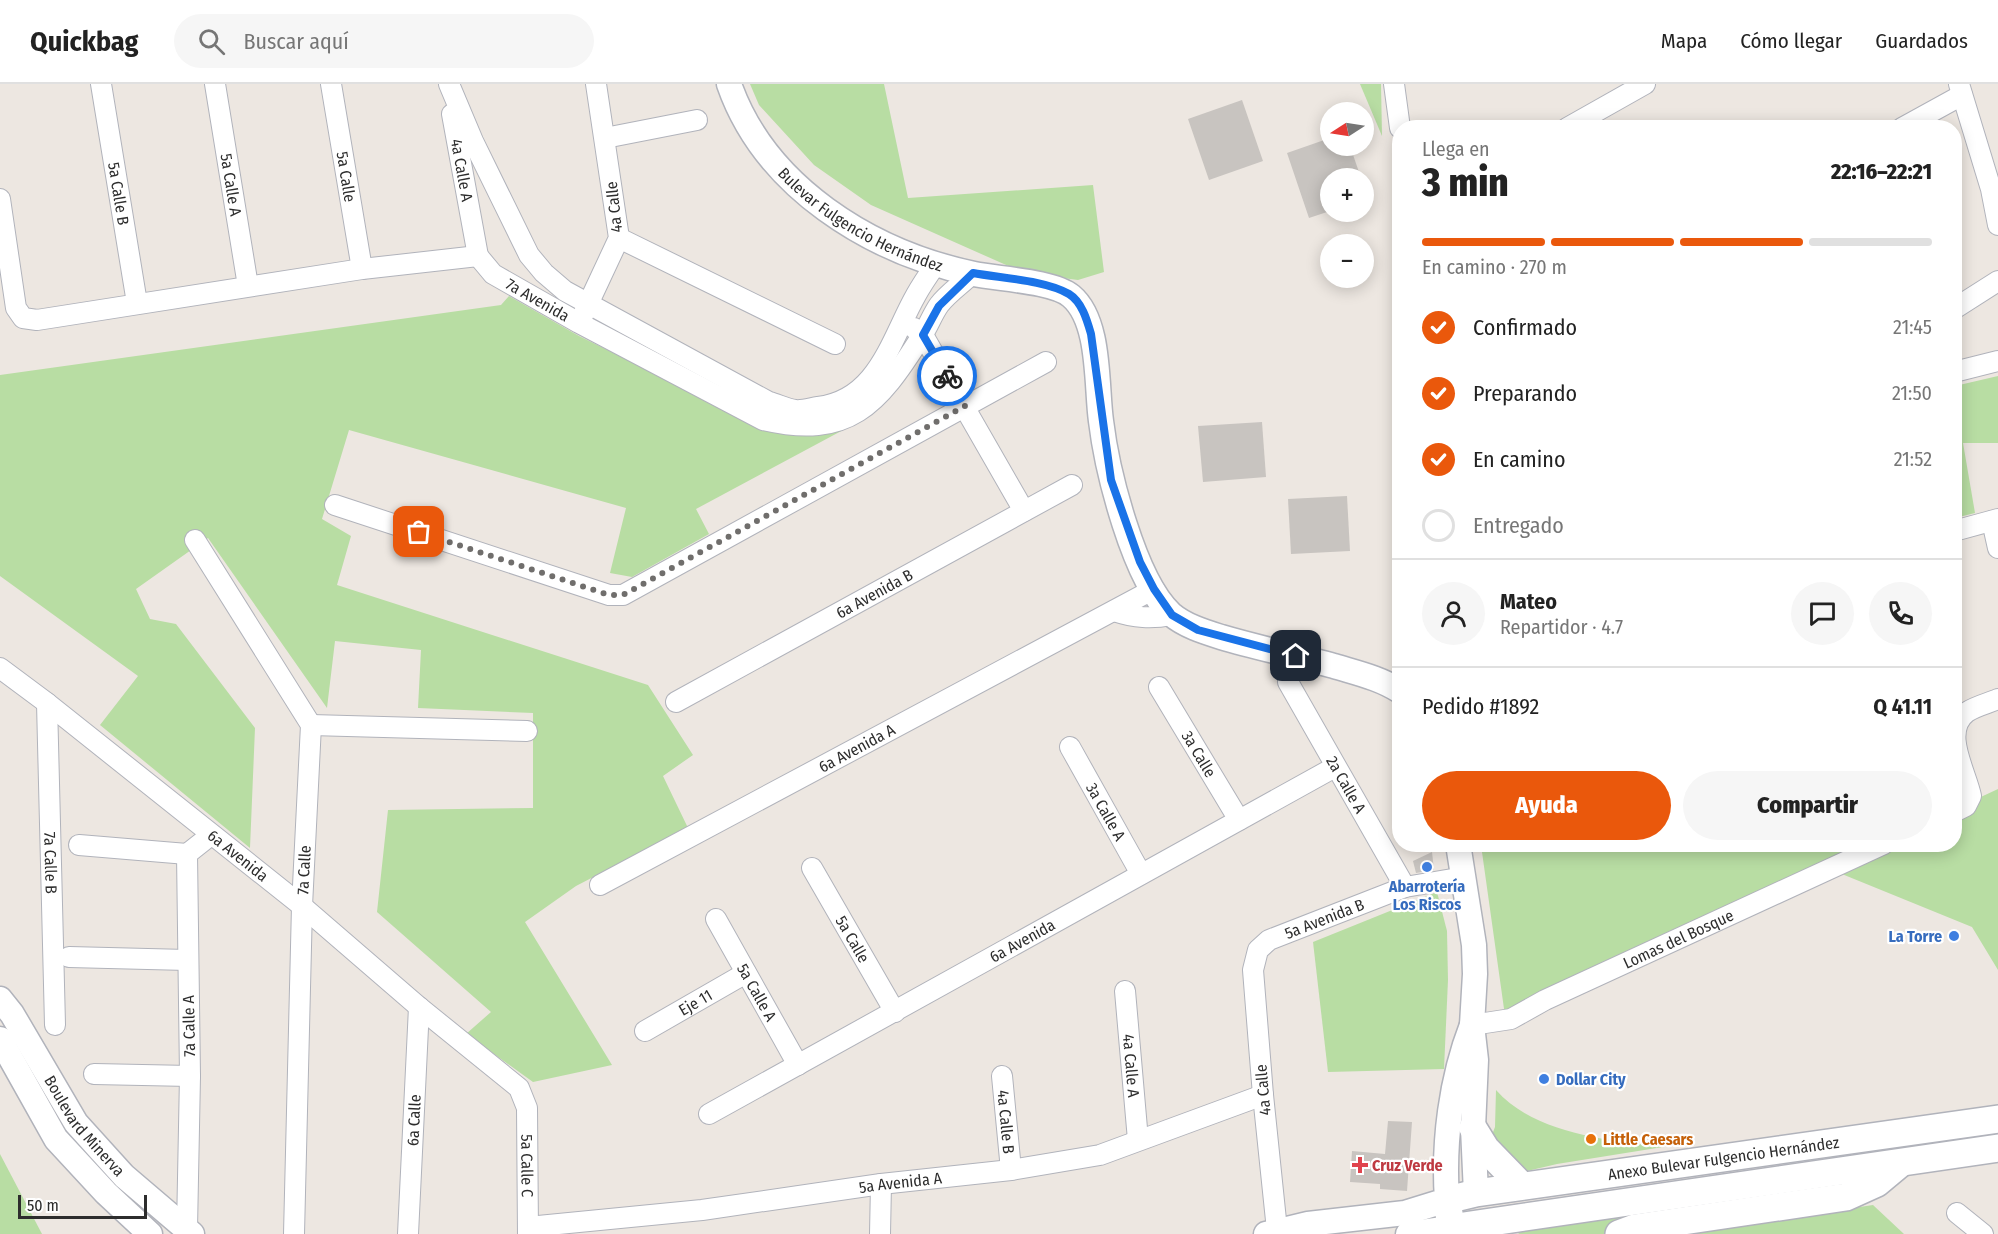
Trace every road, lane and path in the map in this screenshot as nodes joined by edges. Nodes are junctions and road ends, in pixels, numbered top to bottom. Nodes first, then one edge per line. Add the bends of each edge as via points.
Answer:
1 (101, 84) edge
2 (215, 84) edge
3 (331, 84) edge
4 (448, 84) edge
5 (596, 84) edge
6 (729, 84) edge
7 (1394, 84) edge
8 (1645, 84) edge
9 (1961, 90) edge
10 (697, 120) dead end
11 (1399, 120) edge
12 (1581, 120) edge
13 (1914, 120) edge
14 (605, 138) junction
15 (0, 199) edge
16 (1998, 225) edge
17 (619, 238) junction
18 (478, 256) junction
19 (936, 264) junction
20 (362, 269) junction
21 (973, 273) junction
22 (1998, 281) edge
23 (248, 286) junction
24 (138, 303) junction
25 (589, 304) junction
26 (1962, 304) edge
27 (905, 321) junction
28 (579, 323) junction
29 (923, 335) junction
30 (835, 344) dead end
31 (1998, 361) edge
32 (1046, 362) dead end
33 (1962, 370) edge
34 (699, 375) junction
35 (965, 406) junction
36 (1072, 485) dead end
37 (335, 504) dead end
38 (1024, 511) junction
39 (1995, 520) edge
40 (1962, 529) edge
41 (195, 540) dead end
42 (1998, 548) edge
43 (1154, 589) junction
44 (1114, 611) junction
45 (1172, 615) junction
46 (0, 668) edge
47 (1288, 682) dead end
48 (1159, 687) dead end
49 (1392, 688) edge
50 (1998, 699) edge
51 (676, 702) dead end
52 (48, 703) junction
53 (1962, 718) edge
54 (311, 725) junction
55 (527, 731) dead end
56 (1070, 747) dead end
57 (1962, 766) edge
58 (1335, 767) junction
59 (1962, 808) edge
60 (1239, 820) junction
61 (211, 835) junction
62 (79, 845) dead end
63 (1459, 852) edge
64 (1867, 852) edge
65 (187, 854) junction
66 (812, 868) dead end
67 (1141, 874) junction
68 (1464, 877) junction
69 (600, 885) dead end
70 (1405, 887) junction
71 (302, 906) junction
72 (716, 919) dead end
73 (1258, 950) joint
74 (69, 957) dead end
75 (187, 960) junction
76 (746, 973) junction
77 (1125, 991) dead end
78 (0, 999) edge
79 (419, 1007) junction
80 (895, 1012) junction
81 (56, 1025) dead end
82 (1472, 1025) junction
83 (645, 1031) dead end
84 (0, 1039) edge
85 (798, 1065) junction
86 (94, 1074) dead end
87 (190, 1076) junction
88 (1002, 1076) dead end
89 (1263, 1095) junction
90 (524, 1098) joint
91 (709, 1114) dead end
92 (1998, 1119) edge
93 (1473, 1128) junction
94 (1138, 1140) junction
95 (1998, 1148) edge
96 (1902, 1161) junction
97 (1011, 1170) junction
98 (881, 1184) junction
99 (1521, 1185) junction
100 (1476, 1192) junction
101 (1447, 1200) junction
102 (1957, 1213) dead end
103 (1480, 1229) edge
104 (528, 1230) edge
105 (1451, 1231) edge
106 (190, 1232) edge
107 (1272, 1232) edge
108 (150, 1234) edge
109 (294, 1234) edge
110 (408, 1234) edge
111 (880, 1234) edge
112 (1408, 1234) edge
113 (1619, 1234) edge
114 (1983, 1234) edge

1 - 24 street, 5a Calle B
2 - 23 street, 5a Calle A
3 - 20 street, 5a Calle
4 - 18 street, 4a Calle A
4 - 25 street, 7a Avenida via 529,255 566,291
5 - 14 street, 4a Calle
6 - 19 street, Bulevar Fulgencio Hernández via 759,144 790,182 851,227
7 - 11 street
8 - 12 street
9 - 13 street
9 - 16 street
10 - 14 street
14 - 17 street, 4a Calle
15 - 24 street via 16,308 24,318 37,320
17 - 25 street, 4a Calle
17 - 30 street
18 - 20 street
18 - 28 street, 7a Avenida via 493,274
19 - 21 street, Bulevar Fulgencio Hernández
19 - 27 street, 7a Avenida via 915,296
20 - 23 street
21 - 29 street, 7a Avenida via 939,306
21 - 43 street, Bulevar Fulgencio Hernández via 1050,287 1069,294 1084,312 1095,354 1111,480 1136,553
22 - 26 street
23 - 24 street
25 - 28 street, 4a Calle
25 - 34 street, 7a Avenida
27 - 29 street
27 - 34 street, 7a Avenida via 864,388 848,399 826,406 796,410
28 - 34 street, 7a Avenida
29 - 34 street, 7a Avenida via 875,401 854,415 827,425 792,426 763,420
29 - 35 street
31 - 33 street
32 - 35 street
35 - 37 street via 623,595 609,595
35 - 38 street
36 - 38 street, 6a Avenida B
38 - 51 street, 6a Avenida B
39 - 40 street
39 - 42 street
41 - 54 street
43 - 44 street, 6a Avenida A
43 - 45 street, Bulevar Fulgencio Hernández
44 - 45 street via 1152,619
44 - 69 street, 6a Avenida A
45 - 49 street, Bulevar Fulgencio Hernández via 1198,630 1366,675
46 - 52 street, 6a Avenida
47 - 58 street, 2a Calle A
48 - 60 street, 3a Calle
50 - 53 street via 1967,712
52 - 61 street, 6a Avenida
52 - 81 street, 7a Calle B
54 - 55 street
54 - 71 street, 7a Calle
56 - 67 street, 3a Calle A
57 - 59 street via 1971,796
58 - 60 street, 6a Avenida
58 - 70 street, 2a Calle A
60 - 67 street, 6a Avenida
61 - 65 street
61 - 71 street, 6a Avenida
62 - 65 street
63 - 68 street
64 - 82 street, Lomas del Bosque via 1511,1019
65 - 75 street, 7a Calle A
66 - 80 street, 5a Calle
67 - 80 street, 6a Avenida
68 - 70 street, 5a Avenida B
68 - 82 street via 1474,945
70 - 73 street, 5a Avenida B via 1269,940
71 - 79 street, 6a Avenida
71 - 109 street, 7a Calle
72 - 76 street, 5a Calle A
73 - 89 street, 4a Calle via 1253,970
74 - 75 street
75 - 87 street, 7a Calle A
76 - 83 street, Eje 11
76 - 85 street, 5a Calle A
77 - 94 street, 4a Calle A
78 - 106 street, Boulevard Minerva via 76,1123 124,1176
79 - 90 street, 6a Avenida via 519,1088
79 - 110 street, 6a Calle
80 - 85 street, 6a Avenida
82 - 93 street via 1476,1060
82 - 101 street via 1460,1056 1450,1116
84 - 108 street, Boulevard Minerva via 56,1139
85 - 91 street, 6a Avenida
86 - 87 street
87 - 106 street, 7a Calle A
88 - 97 street, 4a Calle B
89 - 94 street, 5a Avenida A
89 - 107 street, 4a Calle
90 - 104 street, 5a Calle C
92 - 99 main road, Anexo Bulevar Fulgencio Hernández
93 - 99 main road via 1492,1156
93 - 100 street
94 - 97 street, 5a Avenida A via 1100,1155
95 - 96 main road, Anexo Bulevar Fulgencio Hernández
96 - 103 main road, Anexo Bulevar Fulgencio Hernández
96 - 113 main road via 1877,1183 1846,1197 1635,1228
97 - 98 street, 5a Avenida A
98 - 104 street, 5a Avenida A
98 - 111 street
99 - 100 main road, Anexo Bulevar Fulgencio Hernández
100 - 101 main road, Anexo Bulevar Fulgencio Hernández
100 - 103 main road
101 - 105 main road
101 - 107 street via 1405,1213
102 - 114 street
103 - 105 main road, Anexo Bulevar Fulgencio Hernández
105 - 112 street

